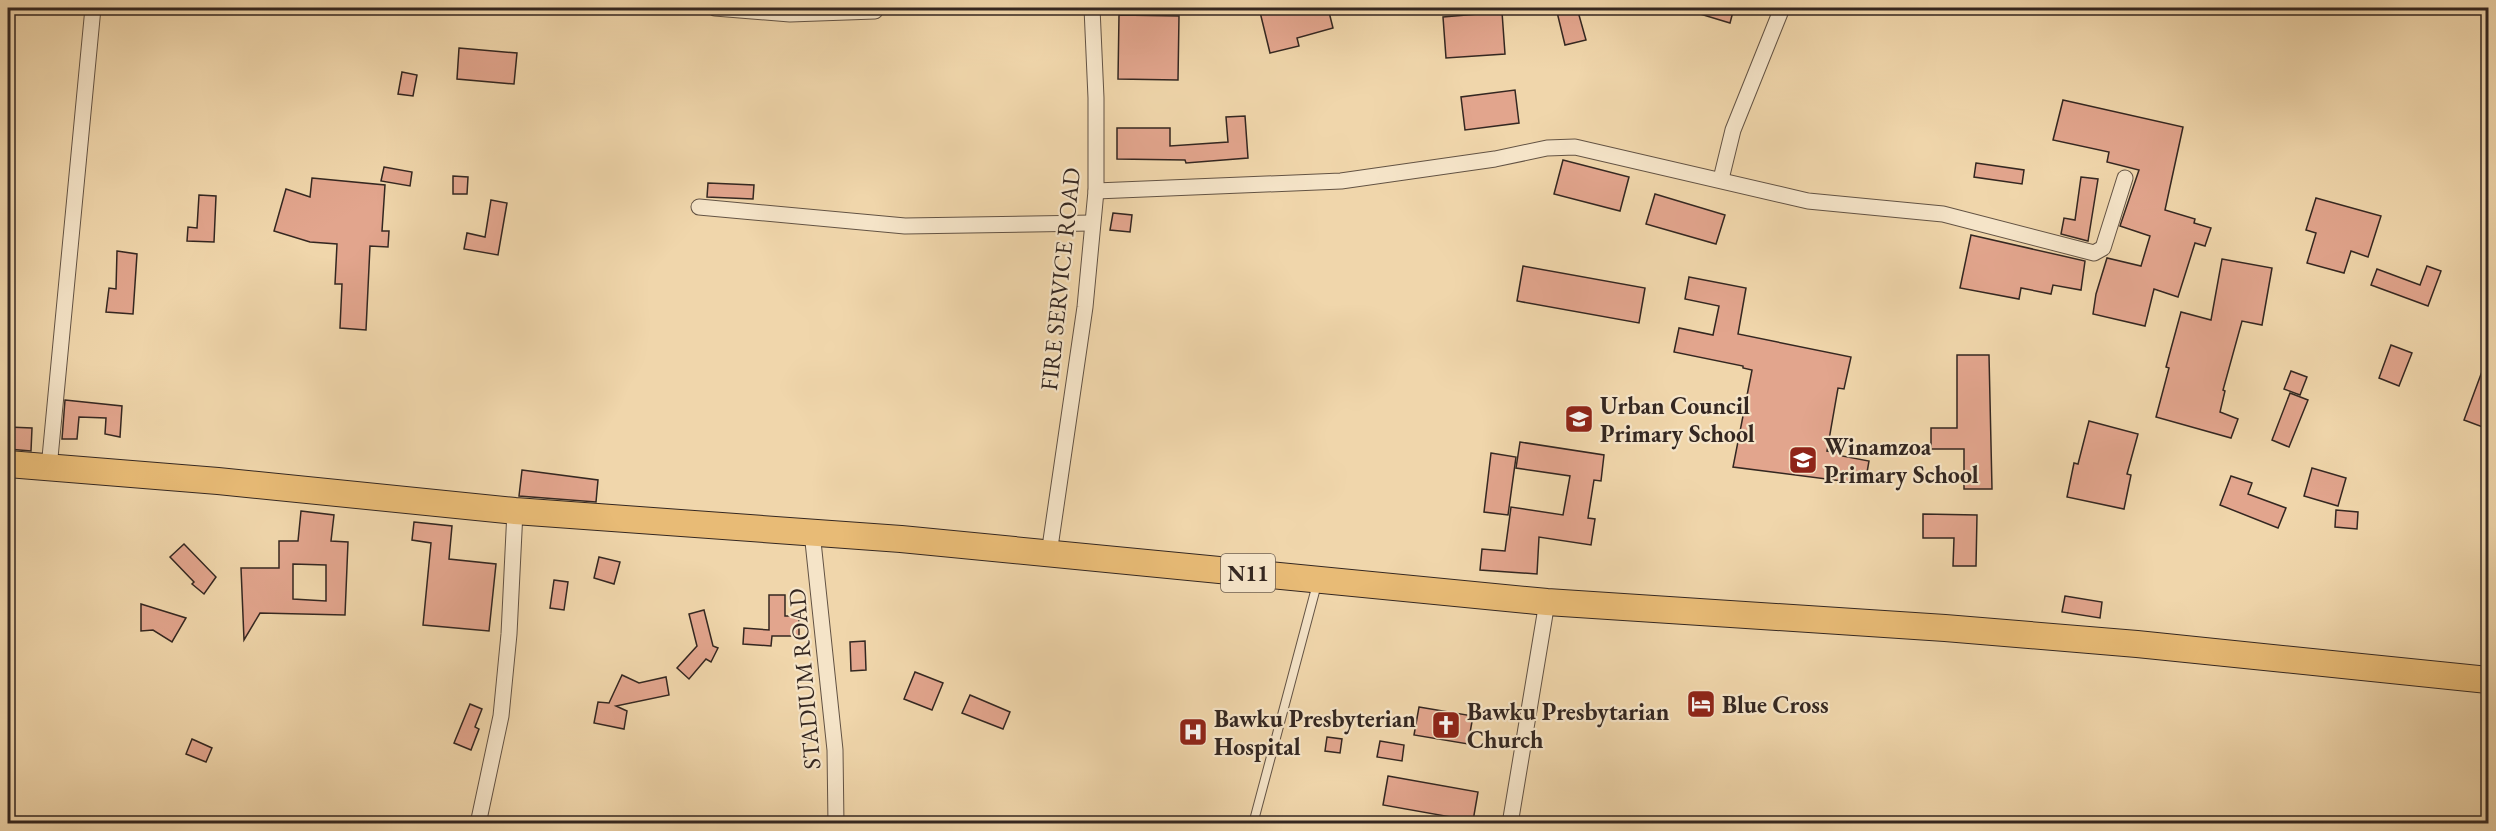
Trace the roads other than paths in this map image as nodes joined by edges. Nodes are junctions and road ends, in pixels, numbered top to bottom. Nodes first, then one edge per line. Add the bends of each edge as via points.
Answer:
1 (93, 8) edge
2 (715, 8) edge
3 (1092, 8) edge
4 (1782, 8) edge
5 (875, 11) dead end
6 (2125, 178) dead end
7 (1721, 179) junction
8 (1096, 191) junction
9 (699, 207) dead end
10 (1092, 224) junction
11 (8, 464) edge
12 (49, 468) junction
13 (515, 511) junction
14 (812, 532) junction
15 (1049, 554) junction
16 (1318, 580) junction
17 (1547, 602) junction
18 (2488, 680) edge
19 (478, 824) edge
20 (836, 824) edge
21 (1253, 824) edge
22 (1510, 824) edge

1 - 12 street
2 - 5 street via 790,14
3 - 8 street, FIRE SERVICE ROAD
4 - 7 street via 1732,130
6 - 7 street via 2103,248 2094,253 1943,214 1814,202
7 - 8 street via 1563,147 1341,182
8 - 10 street, FIRE SERVICE ROAD
9 - 10 street via 905,226
10 - 15 street, FIRE SERVICE ROAD via 1085,307
11 - 12 highway, N11
12 - 13 highway, N11
13 - 14 highway, N11
13 - 19 street via 501,716
14 - 15 highway, N11
14 - 20 street, STADIUM ROAD via 835,750
15 - 16 highway, N11
16 - 17 highway, N11
16 - 21 lane
17 - 18 highway, N11 via 1945,628
17 - 22 street

